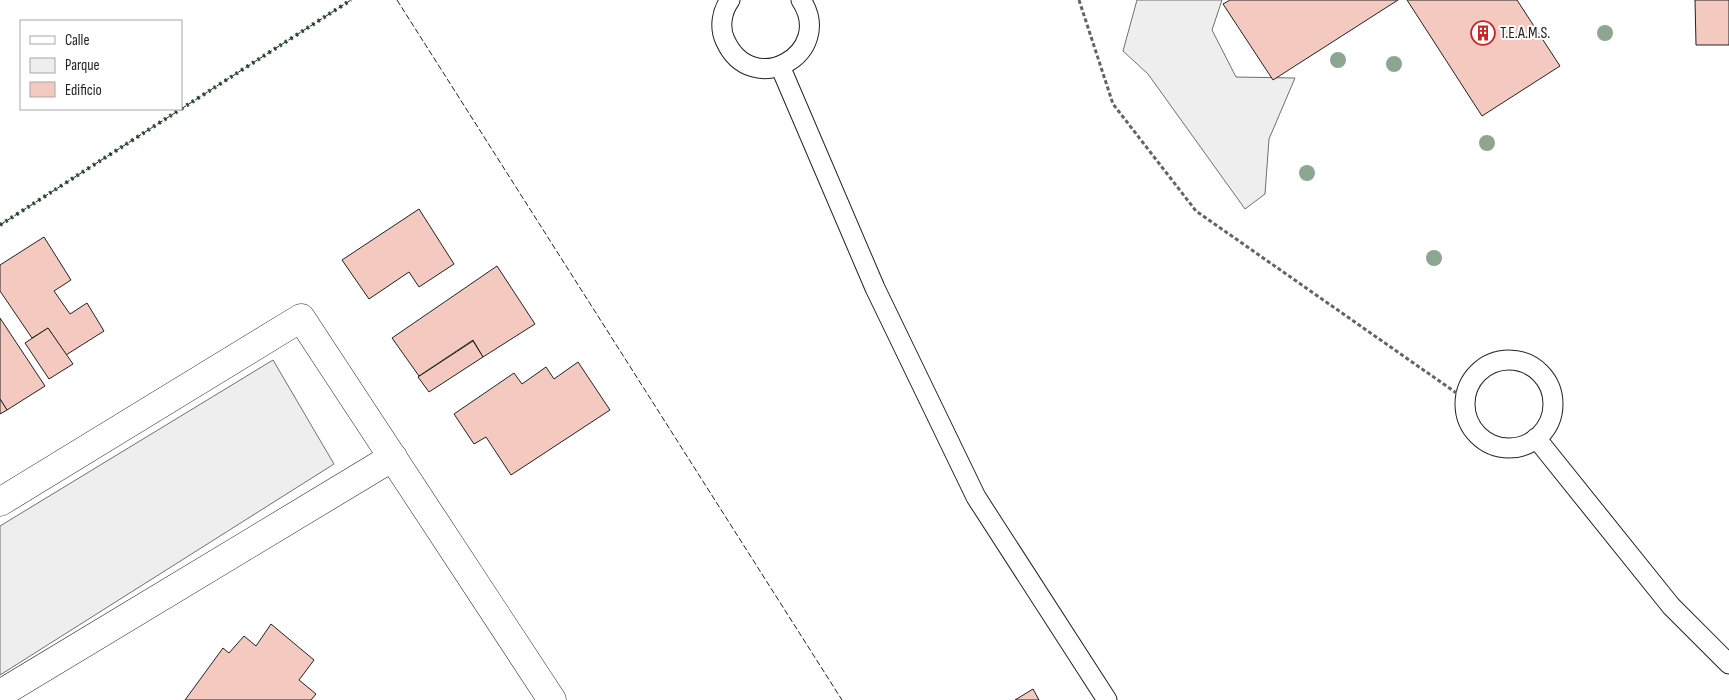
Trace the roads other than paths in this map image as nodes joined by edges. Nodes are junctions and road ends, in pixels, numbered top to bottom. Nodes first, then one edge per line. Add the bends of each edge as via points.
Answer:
1 (730, 0) edge
2 (802, 0) edge
3 (780, 66) junction
4 (1536, 438) junction
5 (393, 457) junction
6 (0, 502) edge
7 (1729, 664) edge
8 (0, 694) edge
9 (552, 700) edge
10 (1107, 700) edge

1 - 3 lane via 722,20 722,35 728,48 751,67 766,69
2 - 3 lane via 810,21 808,36 793,60
3 - 10 lane via 875,288 976,497
4 - 4 lane via 1509,448 1494,445 1481,438 1468,420 1465,399 1469,385 1488,364 1516,360 1530,365 1550,386 1552,414
4 - 7 lane via 1671,606
5 - 6 street via 301,318
5 - 8 street
5 - 9 street

